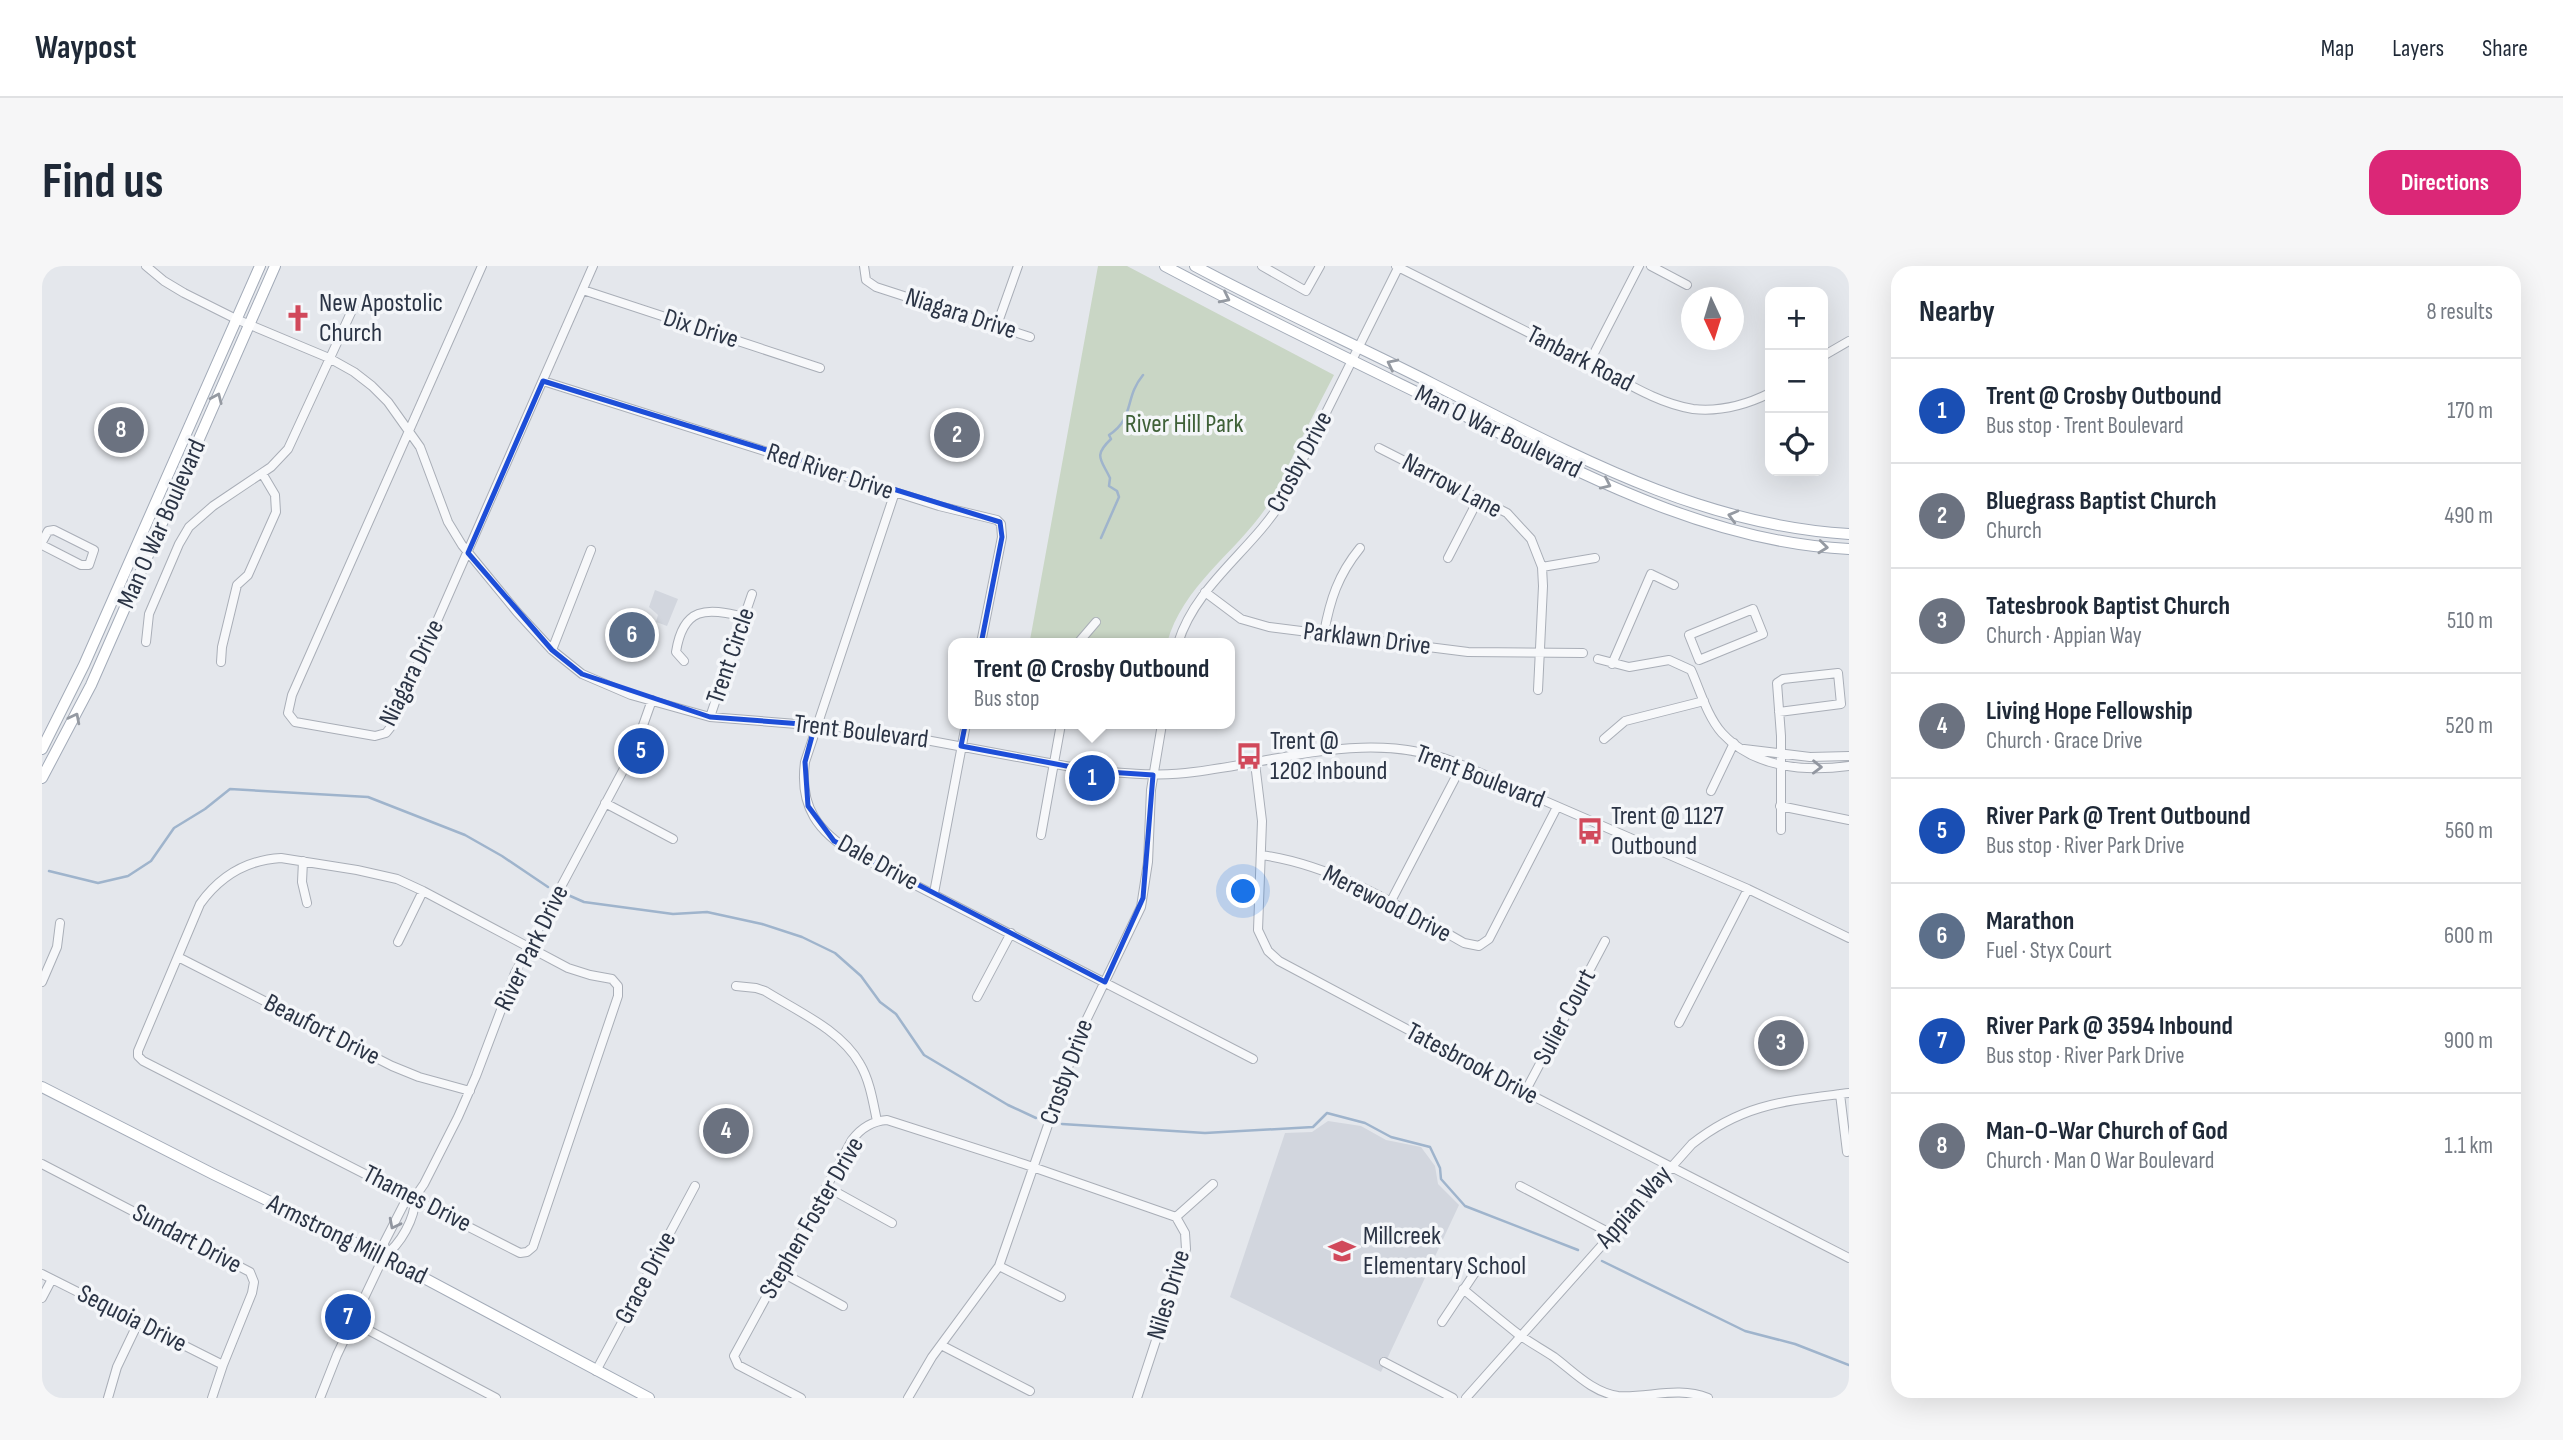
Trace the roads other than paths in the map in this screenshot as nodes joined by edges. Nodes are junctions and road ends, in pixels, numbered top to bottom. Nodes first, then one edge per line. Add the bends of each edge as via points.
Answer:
1 (146, 266) edge
2 (260, 266) edge
3 (275, 266) edge
4 (482, 266) edge
5 (593, 266) edge
6 (864, 266) edge
7 (1018, 266) edge
8 (1165, 266) edge
9 (1195, 266) edge
10 (1262, 266) edge
11 (1320, 266) edge
12 (1398, 266) edge
13 (1639, 266) edge
14 (1651, 266) edge
15 (1687, 285) dead end
16 (583, 290) junction
17 (354, 306) dead end
18 (236, 319) junction
19 (250, 324) junction
20 (997, 325) junction
21 (1030, 337) dead end
22 (1849, 341) edge
23 (1360, 348) junction
24 (1828, 353) edge
25 (329, 358) junction
26 (1352, 361) junction
27 (1589, 363) junction
28 (820, 368) dead end
29 (543, 381) junction
30 (1765, 396) edge
31 (408, 429) junction
32 (1379, 448) dead end
33 (262, 473) junction
34 (895, 492) junction
35 (1479, 498) junction
36 (1849, 534) edge
37 (42, 543) edge
38 (1360, 548) dead end
39 (1849, 549) edge
40 (591, 550) dead end
41 (468, 553) junction
42 (1448, 558) dead end
43 (1595, 558) dead end
44 (1542, 567) junction
45 (1674, 585) dead end
46 (1205, 593) junction
47 (752, 594) dead end
48 (744, 617) junction
49 (1096, 622) dead end
50 (1324, 633) junction
51 (982, 638) edge
52 (1082, 638) edge
53 (1180, 638) edge
54 (146, 642) dead end
55 (552, 649) junction
56 (1539, 653) junction
57 (1583, 653) dead end
58 (1598, 659) dead end
59 (1699, 660) junction
60 (684, 661) dead end
61 (221, 662) dead end
62 (1612, 664) junction
63 (1691, 670) junction
64 (1538, 690) dead end
65 (652, 700) junction
66 (1704, 701) junction
67 (1779, 712) junction
68 (710, 717) junction
69 (815, 725) junction
70 (965, 729) edge
71 (1059, 729) edge
72 (1161, 729) edge
73 (1604, 739) dead end
74 (961, 746) junction
75 (1737, 746) junction
76 (42, 749) edge
77 (1781, 755) junction
78 (1849, 756) edge
79 (1054, 762) junction
80 (1255, 763) junction
81 (1462, 765) junction
82 (1782, 766) junction
83 (1849, 766) edge
84 (1153, 775) junction
85 (42, 778) edge
86 (1711, 791) dead end
87 (604, 803) junction
88 (1780, 806) junction
89 (1557, 807) junction
90 (1849, 821) edge
91 (1781, 830) dead end
92 (1041, 835) dead end
93 (673, 839) dead end
94 (1261, 855) junction
95 (303, 861) junction
96 (1748, 889) junction
97 (424, 891) junction
98 (933, 893) junction
99 (307, 903) dead end
100 (1390, 903) junction
101 (61, 923) dead end
102 (1011, 933) junction
103 (1849, 938) edge
104 (1605, 941) dead end
105 (398, 942) dead end
106 (529, 947) junction
107 (178, 957) junction
108 (42, 982) edge
109 (1105, 982) junction
110 (736, 986) dead end
111 (977, 998) dead end
112 (1679, 1023) dead end
113 (1253, 1059) dead end
114 (42, 1087) edge
115 (470, 1091) junction
116 (1525, 1092) junction
117 (1845, 1094) edge
118 (877, 1121) junction
119 (1847, 1152) dead end
120 (42, 1164) edge
121 (1669, 1166) junction
122 (1034, 1167) junction
123 (1213, 1184) dead end
124 (695, 1186) dead end
125 (1520, 1186) dead end
126 (827, 1187) junction
127 (415, 1198) junction
128 (1176, 1217) junction
129 (892, 1223) dead end
130 (1610, 1233) junction
131 (384, 1256) junction
132 (1849, 1258) edge
133 (1480, 1265) dead end
134 (999, 1266) junction
135 (781, 1272) junction
136 (42, 1274) edge
137 (52, 1279) junction
138 (1463, 1289) junction
139 (1061, 1297) dead end
140 (42, 1298) edge
141 (843, 1306) dead end
142 (353, 1322) junction
143 (1441, 1322) dead end
144 (138, 1323) junction
145 (1521, 1336) junction
146 (941, 1345) junction
147 (1384, 1362) dead end
148 (223, 1365) junction
149 (596, 1371) junction
150 (1030, 1391) dead end
151 (108, 1398) edge
152 (212, 1398) edge
153 (320, 1398) edge
154 (496, 1398) edge
155 (649, 1398) edge
156 (801, 1398) edge
157 (908, 1398) edge
158 (1136, 1398) edge
159 (1453, 1398) edge
160 (1466, 1398) edge
161 (1708, 1398) edge

1 - 18 street, Trent Boulevard via 170,285
2 - 18 main road, Man O War Boulevard
3 - 19 main road, Man O War Boulevard
4 - 31 street, Niagara Drive
5 - 16 street, Niagara Drive
6 - 20 street, Niagara Drive via 866,280 876,287
7 - 20 street
8 -> 26 main road, Man O War Boulevard
9 - 23 main road, Man O War Boulevard
10 - 11 street via 1306,292
12 - 23 street, Crosby Drive
12 - 27 street, Tanbark Road
13 - 27 street
14 - 15 street
16 - 28 street, Dix Drive
16 - 29 street, Niagara Drive
17 - 25 street
18 - 19 street, Trent Boulevard
18 - 76 main road, Man O War Boulevard via 84,665
19 - 25 street, Trent Boulevard
85 -> 19 main road, Man O War Boulevard via 91,685
20 - 21 street, Niagara Drive
22 - 24 street
23 - 26 street, Crosby Drive
36 -> 23 main road, Man O War Boulevard via 1739,518 1667,495 1592,463
25 - 31 street, Trent Boulevard via 372,386
25 - 33 street via 296,435
26 -> 39 main road, Man O War Boulevard via 1669,511 1738,533
26 - 46 street, Crosby Drive via 1274,515
27 - 30 street, Tanbark Road via 1659,399 1695,409 1728,408
29 - 34 street, Red River Drive
29 - 41 street, Niagara Drive
31 - 41 street, Trent Boulevard via 428,464 448,522
31 - 41 street, Niagara Drive via 292,695 288,706 291,719 302,725 374,736 386,733
32 - 35 street, Narrow Lane
33 - 54 street via 196,519 184,534 149,614
33 - 61 street via 275,495 276,512 248,575 237,585
34 - 51 street, Red River Drive via 1002,524
34 - 69 street, Dale Drive
35 - 42 street
35 - 44 street, Narrow Lane via 1521,526
37 - 37 street via 81,565 89,565 94,555 94,550 54,530 48,530
38 - 50 street via 1340,574
40 - 55 street
41 - 55 street, Trent Boulevard
43 - 44 street
44 - 56 street, Narrow Lane
45 - 62 street via 1651,574
46 - 50 street, Parklawn Drive via 1254,624
46 - 53 street, Crosby Drive
47 - 48 street, Trent Circle
48 - 60 street via 719,610 686,620 676,652
48 - 68 street, Trent Circle
49 - 52 street
50 - 56 street, Parklawn Drive via 1468,652
55 - 65 street, Trent Boulevard via 582,674
56 - 57 street, Parklawn Drive
56 - 64 street, Narrow Lane
58 - 62 street
59 - 59 street via 1763,635 1754,609 1689,635
59 - 63 street
62 - 63 street via 1629,667 1669,660
63 - 66 street
65 - 68 street, Trent Boulevard
65 - 87 street, River Park Drive via 635,748
66 - 73 street via 1625,722
66 - 75 street via 1722,733
67 - 67 street via 1777,683 1783,679 1838,673 1840,704
67 - 77 street
68 - 69 street, Trent Boulevard
69 - 74 street, Trent Boulevard
69 - 98 street, Dale Drive via 803,780 808,806 819,826 855,854
70 - 74 street
71 - 79 street
72 - 84 street, Crosby Drive
74 - 79 street, Trent Boulevard
74 - 98 street
75 - 77 street
75 - 82 street
75 - 86 street
77 - 78 street
77 - 82 street
79 - 84 street, Trent Boulevard via 1093,771
79 - 92 street
80 - 81 street, Trent Boulevard via 1372,746 1415,750
80 - 84 street, Trent Boulevard
80 - 94 street, Tatesbrook Drive
81 - 89 street, Trent Boulevard
81 - 100 street
82 -> 83 street
82 - 88 street
84 - 109 street, Crosby Drive via 1143,898
87 - 93 street
87 - 106 street, River Park Drive
88 - 90 street
88 - 91 street
89 - 96 street, Trent Boulevard
89 - 100 street, Merewood Drive via 1483,944 1464,943
94 - 100 street, Merewood Drive via 1313,866
94 - 116 street, Tatesbrook Drive via 1258,930 1279,961
95 - 97 street, Thames Drive via 378,874
95 - 99 street
95 - 107 street, Thames Drive via 262,860 226,876 200,904
96 - 103 street, Trent Boulevard
96 - 112 street
97 - 105 street
97 - 106 street, Thames Drive
98 - 102 street, Dale Drive
101 - 108 street via 57,947
102 - 109 street, Dale Drive
102 - 111 street
104 - 116 street, Sulier Court
106 - 115 street, River Park Drive
106 - 127 street, Thames Drive via 579,972 612,979 619,990 533,1247 520,1253
107 - 115 street, Beaufort Drive via 393,1066
107 - 127 street, Thames Drive via 139,1058
109 - 113 street, Dale Drive
109 - 122 street, Crosby Drive via 1080,1033
110 - 118 street via 765,991 840,1040 863,1069
114 - 131 main road, Armstrong Mill Road
115 - 127 street, River Park Drive
116 - 121 street, Tatesbrook Drive
117 - 119 street
117 - 121 street, Appian Way via 1777,1102 1738,1114 1706,1132
118 - 122 street, Stephen Foster Drive via 895,1121
118 - 126 street, Stephen Foster Drive via 858,1132
120 - 148 street, Sundart Drive via 250,1272 252,1293
121 - 130 street, Appian Way
121 - 132 street, Tatesbrook Drive
122 - 128 street, Niles Drive
122 - 134 street, Crosby Drive
123 - 128 street
124 - 149 street, Grace Drive
125 - 130 street
126 - 129 street
126 - 135 street, Stephen Foster Drive
127 - 131 street, River Park Drive via 416,1208 396,1248
128 - 158 street, Niles Drive via 1185,1233 1186,1249
130 - 145 street, Appian Way
131 - 142 street, River Park Drive
131 - 149 main road, Armstrong Mill Road
133 - 138 street
134 - 139 street
134 - 146 street, Crosby Drive
135 - 141 street
135 - 156 street, Stephen Foster Drive via 734,1360
136 - 137 street, Sequoia Drive
137 - 140 street
137 - 144 street, Sequoia Drive
138 - 143 street
138 - 145 street
142 - 153 street, River Park Drive
142 - 154 street
144 - 148 street, Sequoia Drive
144 - 151 street
145 - 160 street, Appian Way
145 - 161 street via 1610,1395 1645,1397 1679,1392
146 - 150 street
146 - 157 street, Crosby Drive
147 - 159 street
148 - 152 street, Sundart Drive
149 - 155 main road, Armstrong Mill Road

